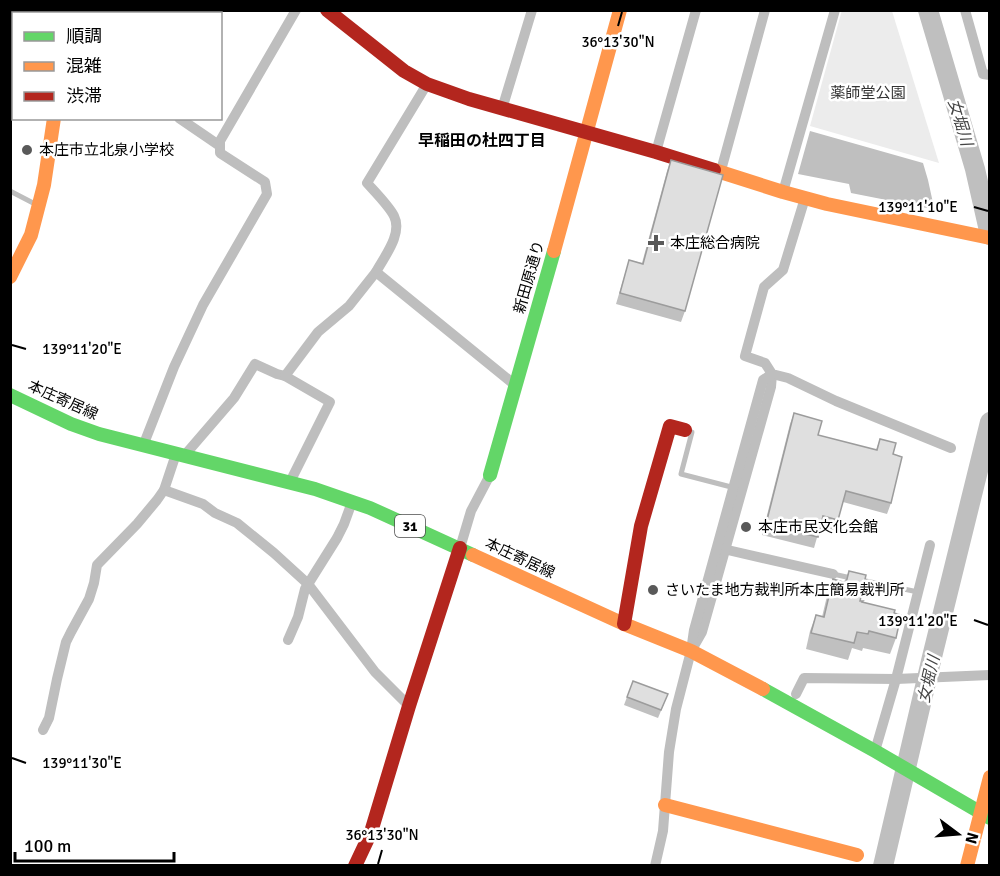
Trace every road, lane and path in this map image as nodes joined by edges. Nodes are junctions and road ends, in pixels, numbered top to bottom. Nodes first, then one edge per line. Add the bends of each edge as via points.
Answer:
1 (296, 10) edge
2 (327, 10) edge
3 (532, 10) edge
4 (620, 10) edge
5 (696, 10) edge
6 (765, 10) edge
7 (835, 10) edge
8 (965, 10) edge
9 (990, 75) edge
10 (427, 84) junction
11 (502, 109) junction
12 (54, 120) edge
13 (182, 120) edge
14 (587, 133) junction
15 (220, 146) junction
16 (656, 152) junction
17 (720, 174) junction
18 (10, 191) edge
19 (783, 192) junction
20 (805, 198) junction
21 (39, 205) junction
22 (990, 238) edge
23 (376, 272) junction
24 (10, 277) edge
25 (772, 374) junction
26 (285, 376) junction
27 (515, 385) junction
28 (10, 395) edge
29 (685, 430) joint
30 (143, 446) junction
31 (951, 448) dead end
32 (180, 455) junction
33 (490, 475) joint
34 (290, 482) junction
35 (738, 489) junction
36 (164, 490) junction
37 (352, 502) junction
38 (930, 544) dead end
39 (460, 548) junction
40 (721, 548) junction
41 (832, 574) joint
42 (308, 584) junction
43 (918, 592) junction
44 (624, 624) junction
45 (288, 640) dead end
46 (691, 651) junction
47 (990, 675) edge
48 (899, 678) junction
49 (796, 694) dead end
50 (409, 706) junction
51 (43, 730) dead end
52 (877, 752) junction
53 (990, 777) edge
54 (665, 805) junction
55 (985, 815) edge
56 (857, 855) dead end
57 (355, 866) edge
58 (655, 866) edge
59 (967, 866) edge

1 - 15 street
2 - 10 street via 404,71
3 - 11 street
4 - 14 street, 新田原通り
5 - 16 street
6 - 17 street
7 - 19 street
8 - 9 street via 983,74
10 - 11 street
10 - 23 street via 368,183 396,223 396,236
11 - 14 street
12 - 21 street
13 - 15 street
14 - 16 street
14 - 27 street, 新田原通り
15 - 30 street via 220,153 265,182 267,194 203,305
16 - 17 street
17 - 19 street
18 - 21 lane
19 - 20 street
20 - 22 street
20 - 25 street via 783,270 764,287 745,356 765,363
21 - 24 street via 31,235
23 - 26 street via 349,306 318,332
23 - 27 street
25 - 31 street
25 - 35 street
26 - 32 street via 255,364 234,399
26 - 34 street via 330,402
27 - 33 street, 新田原通り
28 - 30 street, 本庄寄居線 / 31 via 71,424
29 - 35 lane via 692,432 681,474
29 - 44 street via 670,426 641,526
30 - 32 street, 本庄寄居線 / 31
32 - 34 street, 本庄寄居線 / 31
32 - 36 street
33 - 39 street, 新田原通り via 471,511
34 - 37 street, 本庄寄居線 / 31
35 - 40 street
36 - 42 street via 203,504 237,523
36 - 51 street via 97,565 89,599 66,642
37 - 39 street, 本庄寄居線 / 31
37 - 42 street via 337,538
38 - 43 street
39 - 44 street, 本庄寄居線 / 31
39 - 50 street
40 - 41 street
40 - 46 street via 702,632
41 - 43 lane
42 - 45 street
42 - 50 street via 375,672
43 - 48 street
44 - 46 street, 本庄寄居線 / 31
46 - 52 street, 本庄寄居線 / 31
46 - 54 street via 676,708
47 - 48 street
48 - 49 street via 804,678
48 - 52 street
50 - 57 street via 371,832
52 - 55 street, 本庄寄居線 / 31
53 - 55 street
54 - 56 street
54 - 58 street
55 - 59 street

